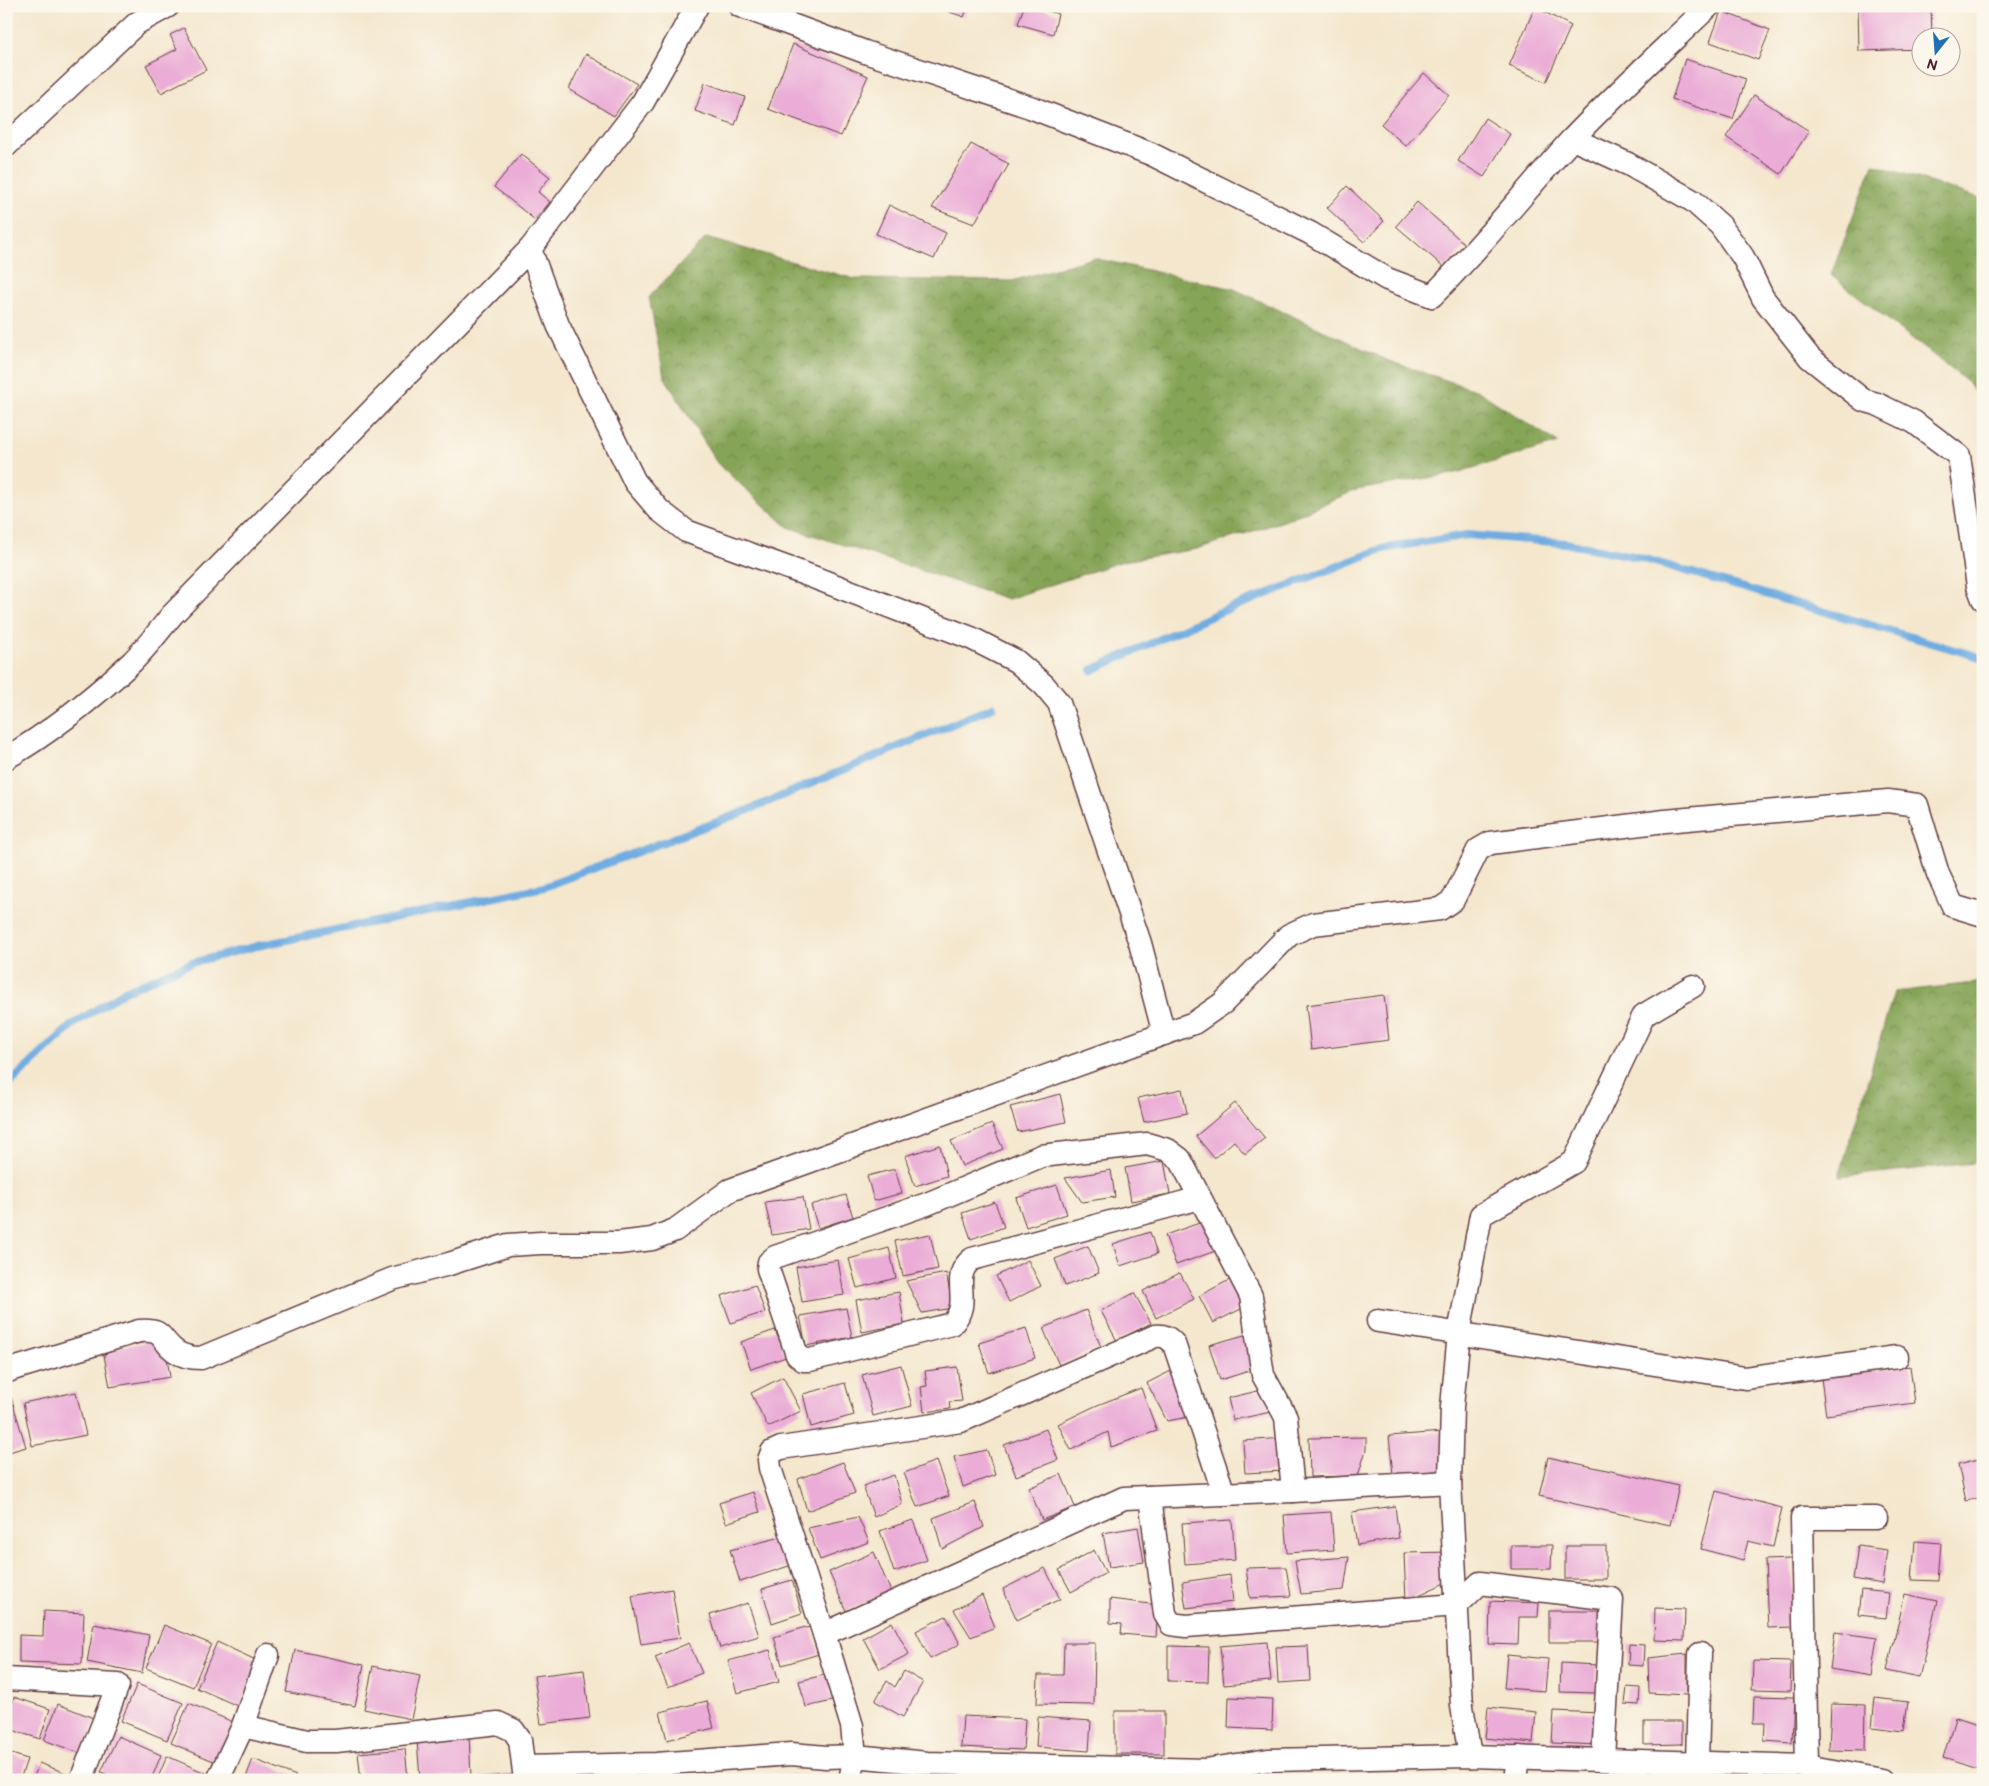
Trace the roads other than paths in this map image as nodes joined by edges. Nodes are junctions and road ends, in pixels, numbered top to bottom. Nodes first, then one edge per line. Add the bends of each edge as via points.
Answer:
1 (168, 6) edge
2 (697, 6) edge
3 (740, 6) edge
4 (1710, 6) edge
5 (1572, 139) junction
6 (6, 146) edge
7 (530, 249) junction
8 (1983, 599) edge
9 (6, 758) edge
10 (1983, 916) edge
11 (1693, 986) dead end
12 (1164, 1034) junction
13 (1200, 1198) junction
14 (1378, 1321) dead end
15 (1459, 1333) junction
16 (1897, 1357) dead end
17 (6, 1372) edge
18 (1450, 1482) junction
19 (1293, 1491) junction
20 (1224, 1494) junction
21 (1150, 1497) junction
22 (1876, 1518) dead end
23 (1457, 1606) junction
24 (824, 1634) junction
25 (1700, 1654) dead end
26 (268, 1655) dead end
27 (6, 1679) edge
28 (243, 1726) junction
29 (855, 1756) junction
30 (1470, 1756) junction
31 (1518, 1757) junction
32 (1603, 1759) junction
33 (1268, 1760) junction
34 (1697, 1762) junction
35 (1807, 1766) junction
36 (927, 1771) edge
37 (525, 1774) edge
38 (1857, 1778) edge
39 (80, 1780) edge
40 (218, 1780) edge
41 (850, 1780) edge
42 (1231, 1780) edge
43 (1515, 1780) edge
44 (1881, 1780) edge

1 - 6 street via 137,23
2 - 7 street via 643,102
3 - 5 street via 1030,107 1151,154 1310,233 1387,279 1432,296 1465,263
4 - 5 street
5 - 8 street via 1628,164 1693,202 1720,225 1743,257 1763,298 1810,358 1863,400 1914,422 1959,456 1978,586
7 - 9 street via 172,615 133,661 71,715
7 - 12 street via 558,325 635,482 659,510 686,531 971,638 1016,662 1044,685 1059,703 1140,943
10 - 12 street via 1953,906 1938,874 1917,805 1888,801 1666,821 1490,843 1478,850 1453,900 1440,908 1313,924 1288,935 1223,1003 1194,1023
11 - 15 street via 1644,1015 1574,1162 1481,1215
12 - 17 street via 730,1190 675,1230 652,1239 619,1243 508,1245 392,1279 201,1358 187,1357 174,1350 151,1330 138,1331
13 - 13 street via 1180,1159 1168,1150 1147,1144 1041,1156 927,1204 775,1257 768,1269 797,1355 802,1360 810,1360 952,1324 962,1307 962,1272 972,1259
13 - 19 street via 1251,1296 1263,1375 1286,1417
14 - 15 street
15 - 16 street via 1745,1378
15 - 18 street via 1452,1407
18 - 19 street
18 - 23 street
19 - 20 street
20 - 21 street
20 - 24 street via 1174,1344 1162,1335 961,1421 781,1448 772,1452 770,1468
21 - 23 street via 1165,1614 1171,1624 1186,1626
21 - 24 street via 1124,1498
22 - 35 street via 1802,1518
23 - 30 street via 1462,1706
23 - 32 street via 1480,1584 1612,1599
24 - 29 street via 850,1718
25 - 34 street
26 - 28 street
27 - 39 street via 118,1685
28 - 37 street via 307,1741 336,1741 498,1723 512,1730 520,1740
28 - 40 street
29 - 36 street
29 - 37 street via 792,1754
29 - 41 street
30 - 31 street
30 - 33 street
31 - 32 street
31 - 43 street
32 - 34 street
33 - 36 street via 1205,1770
33 - 42 street
34 - 35 street
35 - 38 street
38 - 44 street

